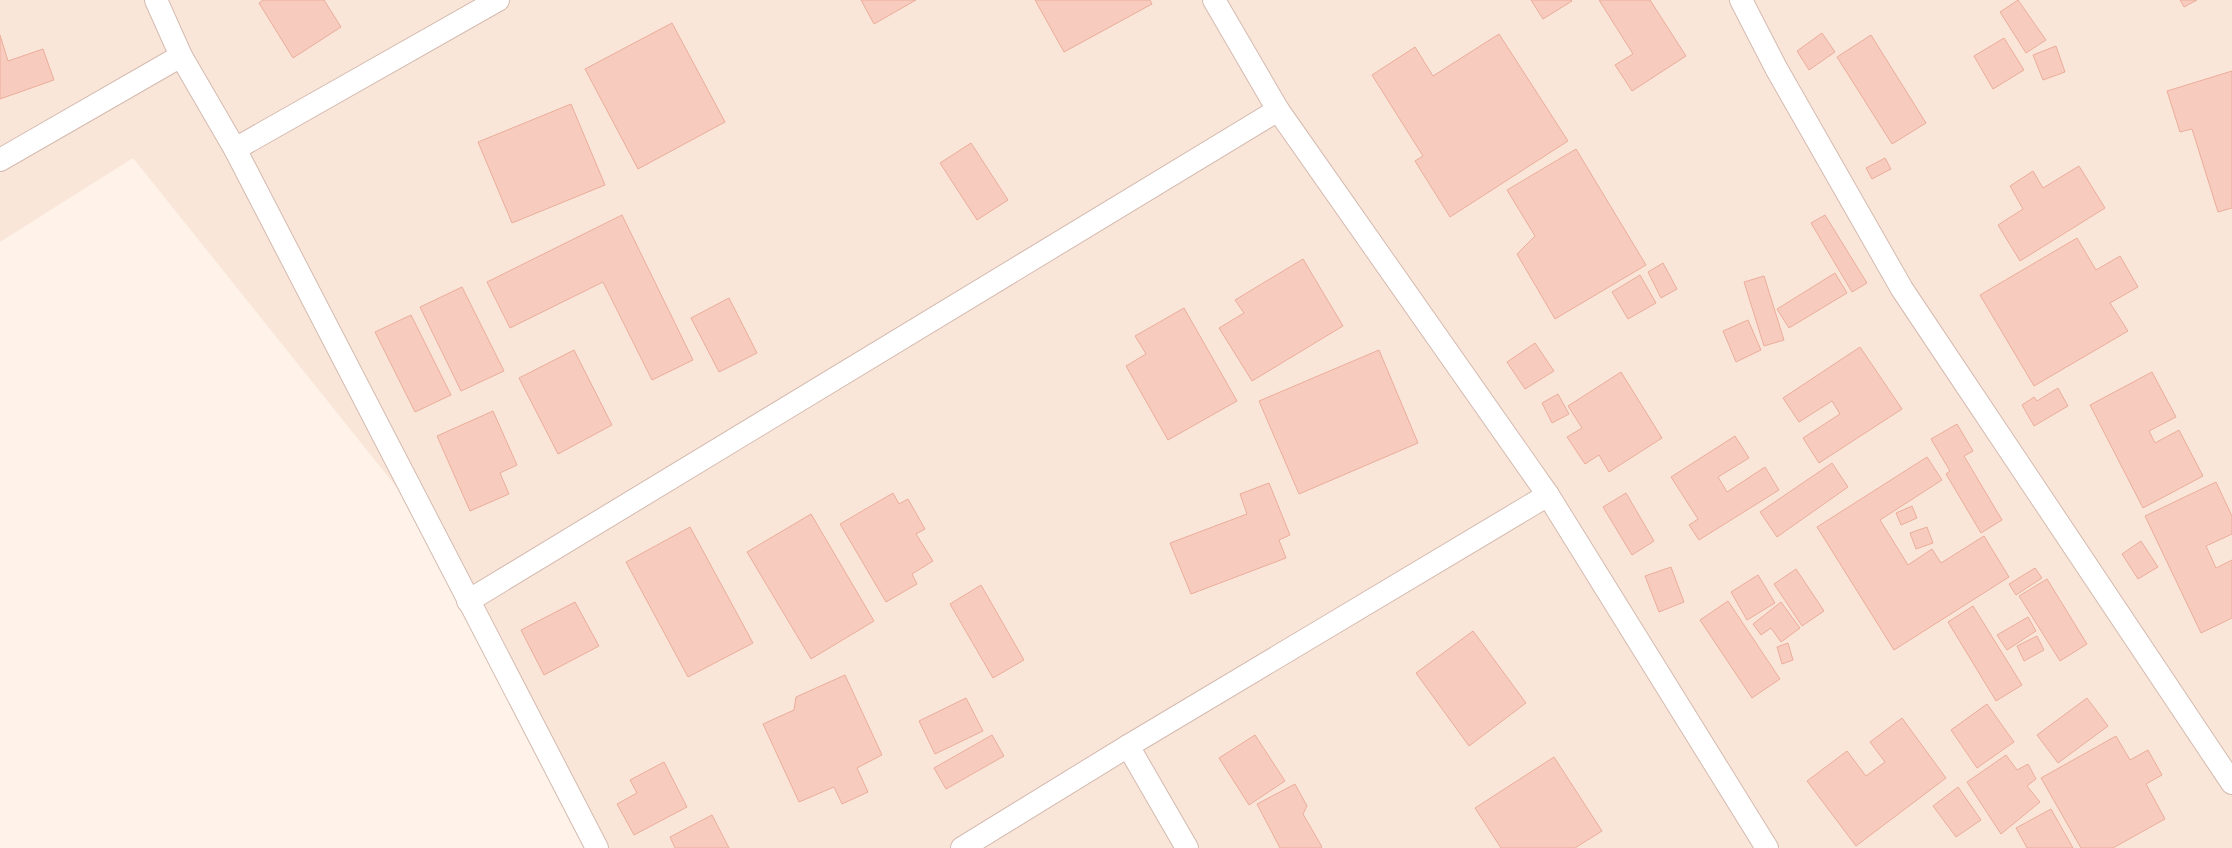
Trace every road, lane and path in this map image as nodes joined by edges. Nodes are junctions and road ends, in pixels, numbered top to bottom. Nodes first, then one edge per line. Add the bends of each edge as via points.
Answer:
1 (156, 0) edge
2 (498, 0) edge
3 (1214, 0) edge
4 (1741, 0) edge
5 (181, 56) junction
6 (1278, 110) junction
7 (235, 149) junction
8 (0, 160) edge
9 (1548, 496) junction
10 (468, 601) junction
11 (1128, 746) junction
12 (2232, 783) edge
13 (597, 848) edge
14 (962, 848) edge
15 (1187, 848) edge
16 (1767, 848) edge

1 - 5 street
2 - 7 street
3 - 6 street
4 - 12 street via 1776,68 1902,289
5 - 7 street
5 - 8 street
6 - 9 street
6 - 10 street
7 - 10 street
9 - 11 street
9 - 16 street
10 - 13 street
11 - 14 street
11 - 15 street

